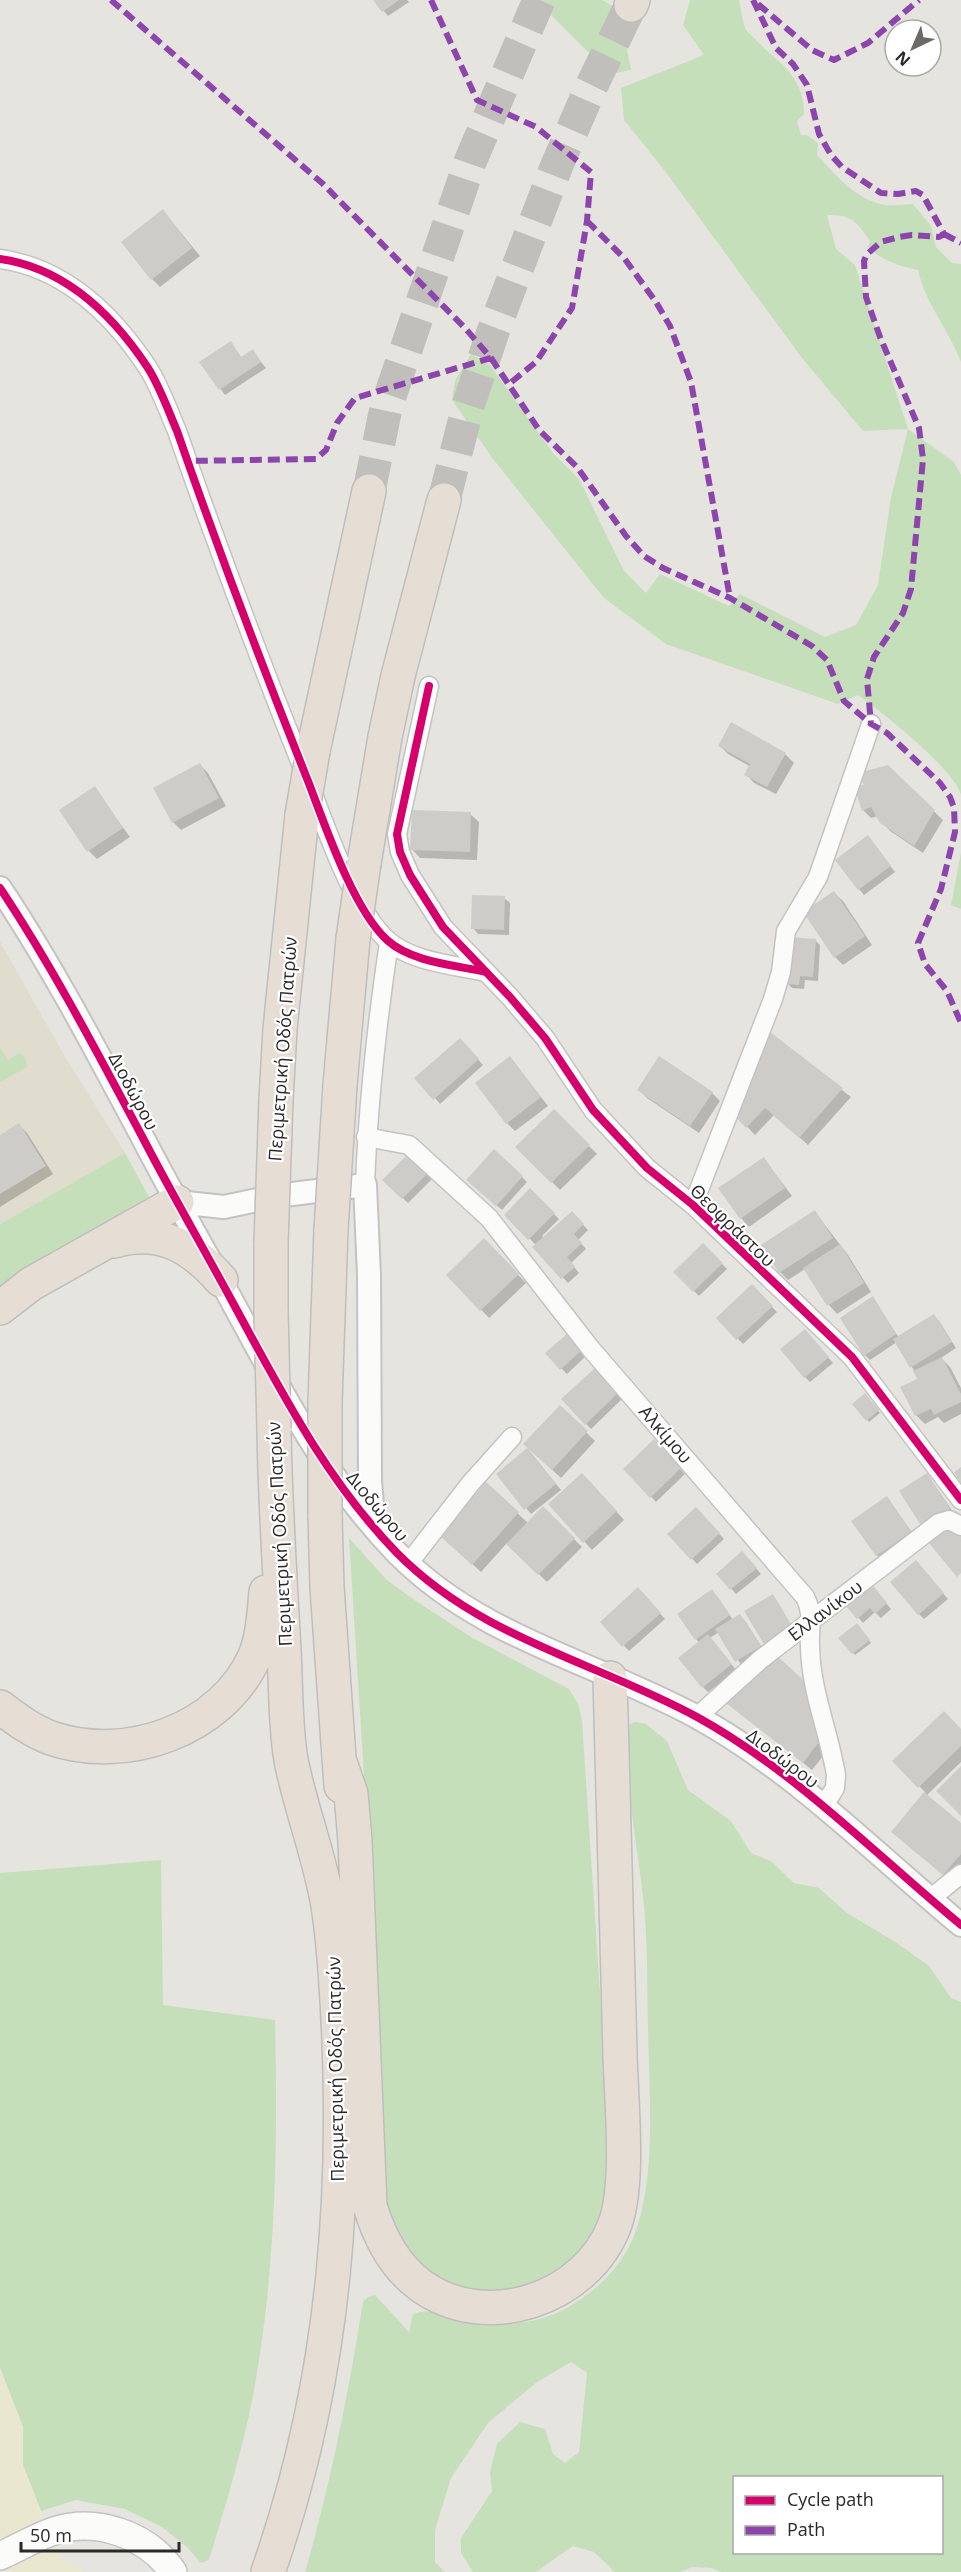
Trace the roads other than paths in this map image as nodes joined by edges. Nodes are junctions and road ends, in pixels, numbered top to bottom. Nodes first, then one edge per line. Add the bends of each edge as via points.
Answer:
1 (0, 259) edge
2 (369, 490) tunnel mouth
3 (444, 500) tunnel mouth
4 (429, 686) dead end
5 (871, 724) dead end
6 (0, 888) edge
7 (389, 942) junction
8 (486, 972) junction
9 (366, 1137) junction
10 (365, 1185) junction
11 (177, 1202) junction
12 (693, 1205) junction
13 (95, 1247) junction
14 (220, 1280) junction
15 (0, 1308) edge
16 (512, 1437) dead end
17 (275, 1490) junction
18 (961, 1500) edge
19 (961, 1526) edge
20 (380, 1535) junction
21 (408, 1564) junction
22 (811, 1620) junction
23 (610, 1678) junction
24 (0, 1707) edge
25 (697, 1717) junction
26 (340, 1765) junction
27 (823, 1807) junction
28 (961, 1874) edge
29 (930, 1899) junction
30 (961, 1925) edge
31 (0, 2556) edge
32 (173, 2572) edge
33 (268, 2572) edge
34 (286, 2572) edge

1 - 7 street via 37,268 83,294 112,321 149,370 177,431 324,821 362,907
2 - 17 highway, Περιμετρική Οδός Πατρών, bridge via 302,815 279,1029 271,1242
3 - 26 highway, Περιμετρική Οδός Πατρών, bridge via 385,737 353,939 340,1085 325,1402 327,1587
4 - 8 street, Θεοφράστου via 397,834 399,852 443,927
5 - 12 street via 818,878 786,931 773,999
6 - 11 street, Διοδώρου via 90,1038
7 - 8 street via 422,957
7 - 9 street
8 - 12 street, Θεοφράστου via 544,1038 592,1110 647,1168
9 - 10 street
9 - 22 street, Αλκίμου via 409,1144 489,1218 591,1349 800,1591
10 - 11 street via 225,1207
10 - 20 street via 370,1481
11 - 13 highway
11 - 14 street, Διοδώρου
12 - 18 street, Θεοφράστου via 852,1358
13 - 14 highway via 140,1236 171,1241 202,1259
13 - 15 highway via 31,1284
14 - 20 street, Διοδώρου via 305,1434 351,1501
16 - 21 street
17 - 24 highway via 264,1614 255,1655 233,1688 199,1719 145,1743 100,1746 32,1730
17 - 33 highway, Περιμετρική Οδός Πατρών via 291,1757 326,1895 335,1968 340,2086 334,2280 317,2397
19 - 22 street, Ελλανίκου via 949,1520 939,1523
20 - 21 street, Διοδώρου
21 - 23 street, Διοδώρου via 485,1620
22 - 25 street, Ελλανίκου via 744,1673
22 - 27 street, Αλκίμου via 814,1685 836,1776 835,1788
23 - 25 street, Διοδώρου
23 - 26 highway via 622,2134 619,2211 610,2238 593,2261 563,2288 538,2301 493,2307 443,2298 406,2272 388,2250 375,2224 370,2206 355,1841 351,1794
25 - 27 street, Διοδώρου via 767,1762
26 - 34 highway, Περιμετρική Οδός Πατρών via 353,2111 352,2218 341,2339 330,2403 301,2529
27 - 29 street, Διοδώρου
28 - 29 street
29 - 30 street, Διοδώρου
31 - 32 main road via 54,2531 81,2527 115,2530 146,2545

